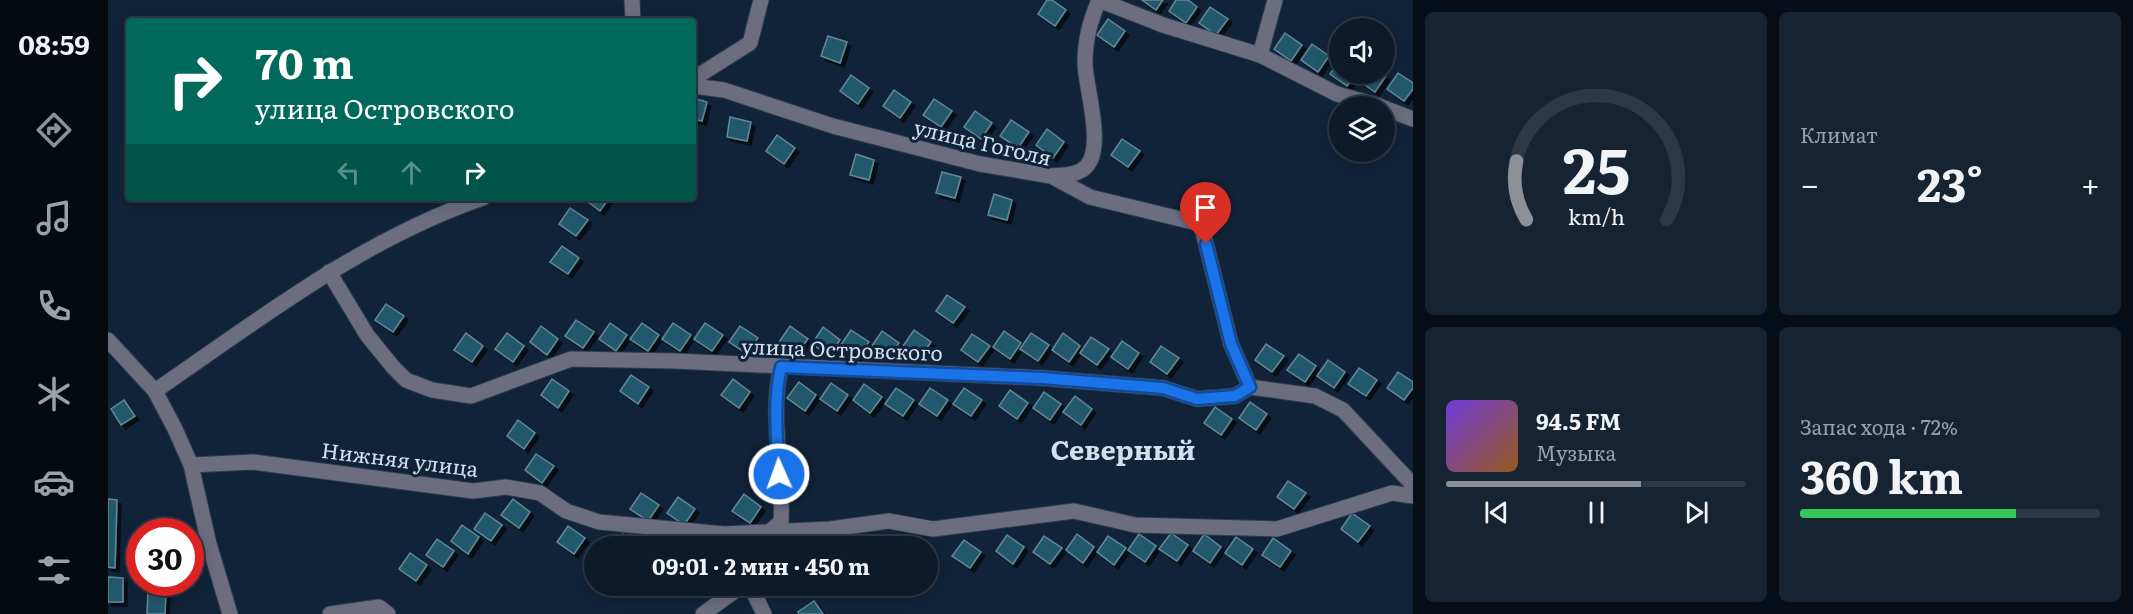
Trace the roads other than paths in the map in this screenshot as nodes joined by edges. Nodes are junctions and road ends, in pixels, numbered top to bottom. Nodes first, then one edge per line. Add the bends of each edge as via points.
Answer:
1 (632, 0) edge
2 (761, 0) edge
3 (1099, 0) edge
4 (1275, 0) edge
5 (633, 18) edge
6 (1260, 56) junction
7 (696, 77) edge
8 (696, 86) edge
9 (1343, 96) edge
10 (1395, 112) edge
11 (1413, 118) edge
12 (1051, 176) junction
13 (476, 201) edge
14 (329, 272) junction
15 (108, 340) edge
16 (781, 367) junction
17 (1250, 387) junction
18 (155, 391) junction
19 (191, 465) junction
20 (1413, 485) edge
21 (1413, 496) edge
22 (769, 532) junction
23 (699, 536) edge
24 (748, 536) edge
25 (728, 596) edge
26 (755, 596) edge
27 (230, 614) edge
28 (330, 614) edge
29 (388, 614) edge
30 (703, 614) edge
31 (764, 614) edge

1 - 5 street
2 - 7 street via 750,43
3 - 6 street
3 - 12 street via 1086,31 1085,65 1094,135 1092,156 1085,169
4 - 6 street
6 - 9 street
8 - 12 street, улица Гоголя via 724,90 833,126 980,164
10 - 11 street
12 - 17 street, улица Гоголя via 1090,197 1201,224 1231,344
13 - 14 street via 401,231
14 - 16 street, улица Островского via 393,367 406,380 432,390 471,396 571,359
14 - 18 street
15 - 18 street
16 - 17 street, улица Островского via 1064,380 1163,388 1197,399 1235,396
16 - 22 street via 777,431 781,522
17 - 20 street, улица Островского via 1315,396 1343,410
18 - 19 street
19 - 23 street, Нижняя улица via 254,462 473,491 506,487 540,493 566,511 599,522
19 - 27 street
21 - 22 street, Нижняя улица via 1392,493 1277,529 1135,525 1074,511 933,529 889,521
22 - 24 street, Нижняя улица
25 - 30 street
26 - 31 street
28 - 29 street via 379,608

